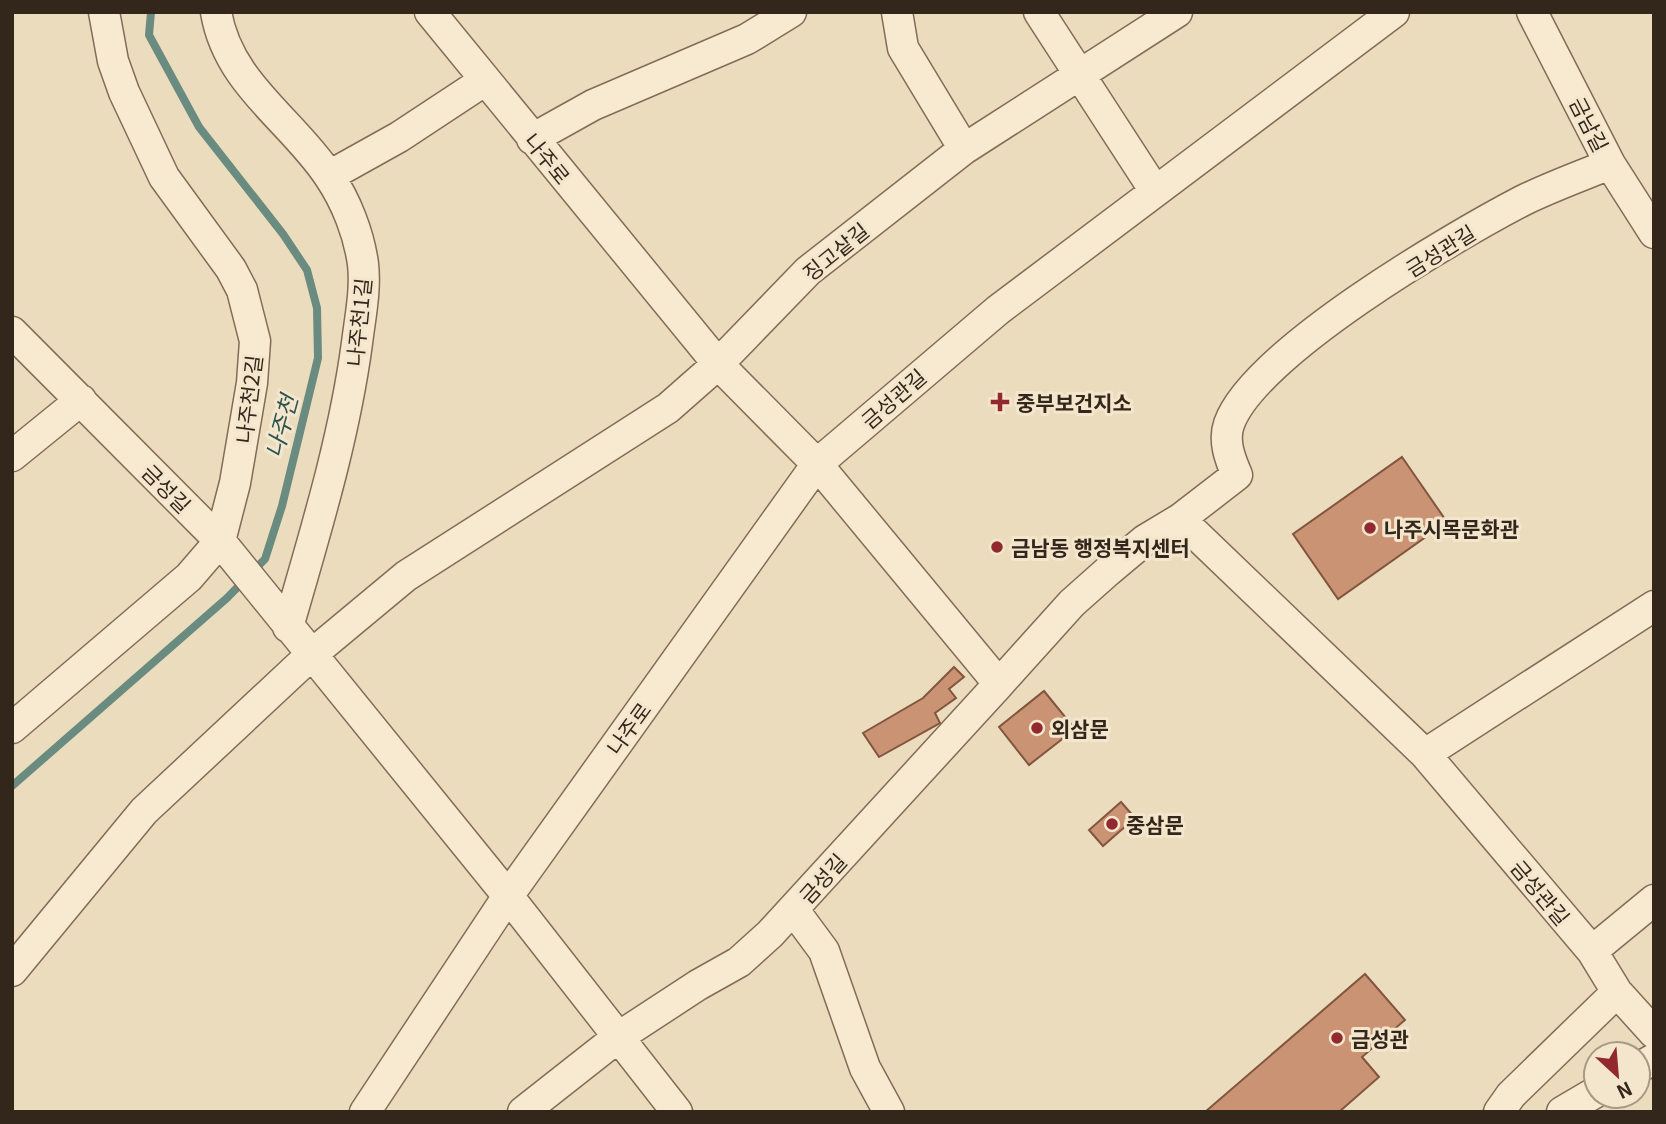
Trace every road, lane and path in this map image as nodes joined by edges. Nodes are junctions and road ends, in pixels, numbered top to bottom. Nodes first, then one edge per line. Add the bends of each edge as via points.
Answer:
1 (104, 12) edge
2 (216, 12) edge
3 (430, 12) edge
4 (791, 12) edge
5 (897, 12) edge
6 (1040, 12) edge
7 (1177, 12) edge
8 (1394, 12) edge
9 (1532, 12) edge
10 (1079, 74) junction
11 (484, 81) junction
12 (532, 139) junction
13 (964, 149) junction
14 (1610, 164) junction
15 (329, 176) junction
16 (1155, 191) junction
17 (1651, 221) edge
18 (12, 331) edge
19 (718, 365) junction
20 (81, 400) junction
21 (12, 456) edge
22 (817, 464) junction
23 (1180, 519) junction
24 (220, 541) junction
25 (1654, 606) edge
26 (288, 627) junction
27 (311, 655) junction
28 (999, 684) junction
29 (12, 728) edge
30 (1424, 754) junction
31 (508, 896) junction
32 (1654, 900) edge
33 (793, 909) junction
34 (1592, 951) junction
35 (12, 971) edge
36 (1617, 992) junction
37 (1654, 1033) edge
38 (617, 1038) junction
39 (1582, 1100) edge
40 (365, 1112) edge
41 (523, 1112) edge
42 (677, 1112) edge
43 (889, 1112) edge
44 (1499, 1112) edge
45 (1562, 1112) edge

1 - 24 street, 나주천2길 via 124,92 164,177 231,269 250,311 255,341 252,383
2 - 15 street, 나주천1길 via 241,74
3 - 11 street, 나주로
4 - 12 street via 737,43 593,105
5 - 13 street via 903,48
6 - 10 street
7 - 10 street, 징고샅길
8 - 16 street, 금성관길
9 - 14 street, 금남길
10 - 13 street, 징고샅길
10 - 16 street
11 - 12 street, 나주로
11 - 15 street
12 - 19 street, 나주로
13 - 19 street, 징고샅길 via 808,271
14 - 17 street, 금남길
14 - 23 street, 금성관길 via 1524,200 1469,231 1300,341 1257,386 1229,425 1227,444 1237,475
15 - 26 street, 나주천1길 via 360,244 364,281 351,390
16 - 22 street, 금성관길 via 954,345
18 - 20 street, 금성길
19 - 22 street, 나주로
19 - 27 street via 668,408 406,576
20 - 21 street
20 - 24 street, 금성길
22 - 28 street
22 - 31 street, 나주로
23 - 28 street, 금성관길 via 1144,540 1072,603
23 - 30 street, 금성관길
24 - 26 street, 금성길
24 - 29 street, 나주천2길 via 189,578
25 - 30 street
26 - 27 street, 금성길
27 - 31 street, 금성길
27 - 35 street via 144,811
28 - 33 street, 금성길
30 - 34 street, 금성관길
31 - 38 street, 금성길
31 - 40 street, 나주로
32 - 34 street
33 - 38 street, 금성길 via 739,962
33 - 43 street via 824,951 865,1069
34 - 36 street, 금성관길
36 - 37 street, 금성관길
36 - 44 street
38 - 41 street
38 - 42 street, 금성길
39 - 45 street

